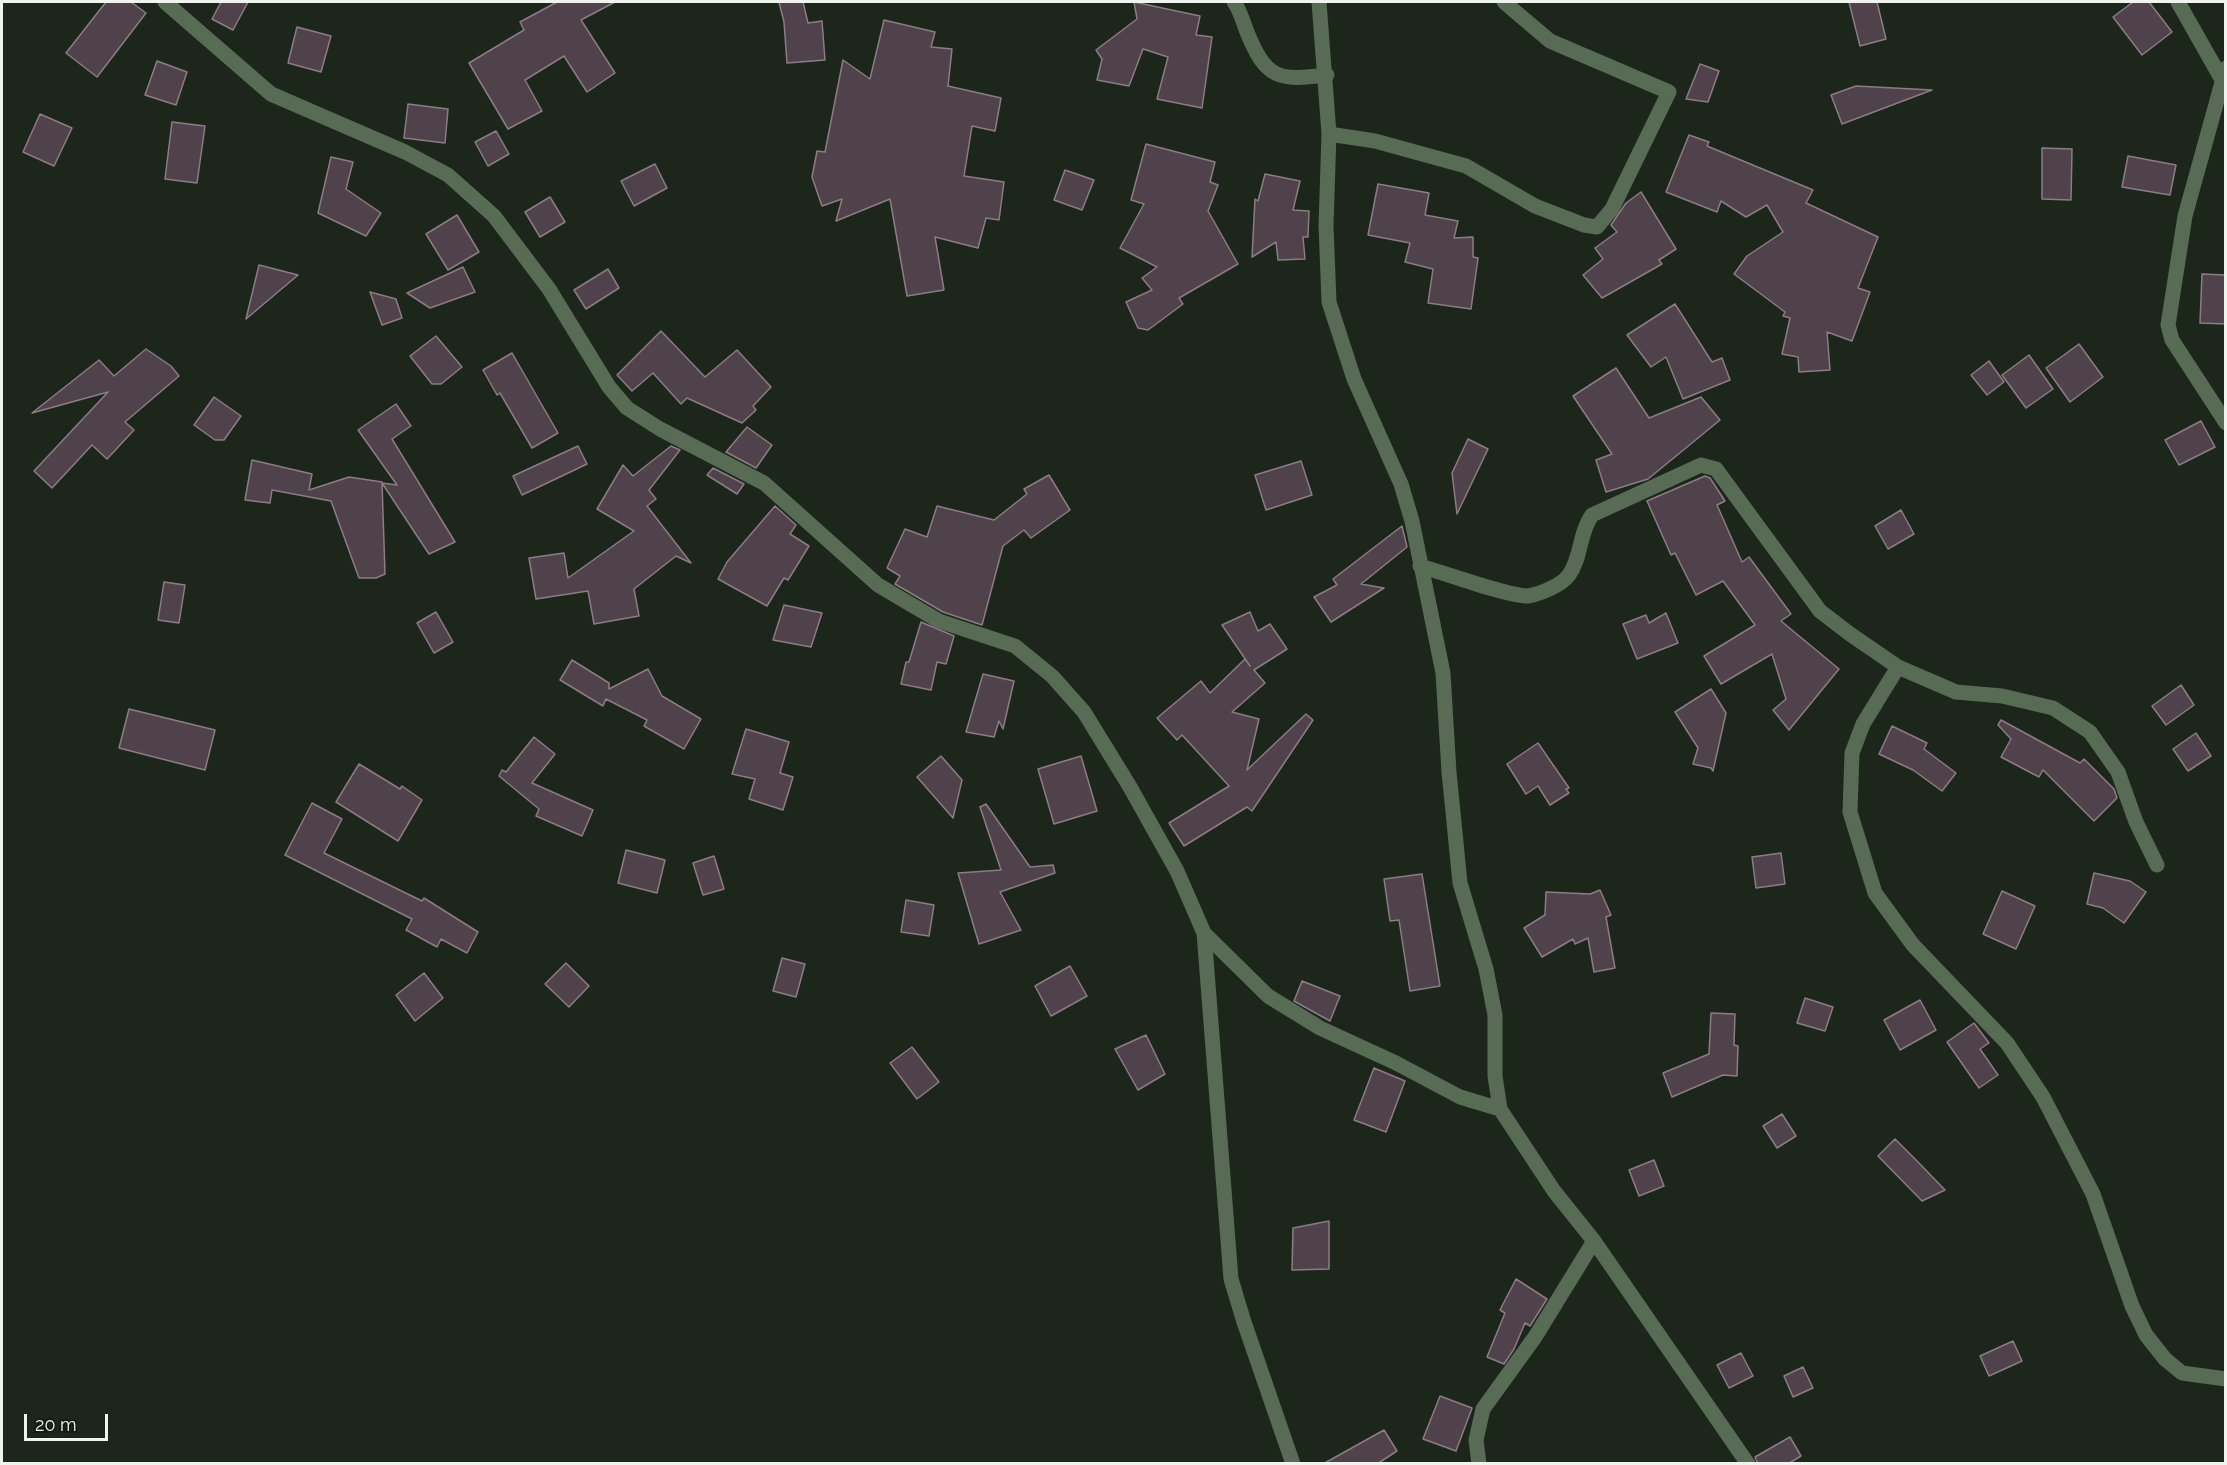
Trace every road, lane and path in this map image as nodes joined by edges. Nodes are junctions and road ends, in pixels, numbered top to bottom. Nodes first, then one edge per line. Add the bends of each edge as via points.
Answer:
1 (165, 2) edge
2 (1234, 2) edge
3 (1319, 2) edge
4 (1504, 2) edge
5 (2178, 2) edge
6 (2223, 73) edge
7 (1327, 75) junction
8 (1329, 134) junction
9 (2226, 423) edge
10 (1420, 566) junction
11 (1898, 667) junction
12 (2157, 865) dead end
13 (1204, 933) junction
14 (1500, 1109) junction
15 (1594, 1240) junction
16 (2226, 1379) edge
17 (1293, 1464) edge
18 (1479, 1464) edge
19 (1748, 1464) edge

1 - 13 street via 271,94 405,152 448,175 494,216 549,289 609,387 627,408 764,483 878,585 939,621 1015,646 1052,676 1084,712 1130,787 1177,872
2 - 7 street via 1257,57 1269,69 1285,78
3 - 7 street
4 - 8 street via 1550,41 1669,92 1612,209 1597,226 1584,225 1535,206 1493,179 1457,163 1375,141
5 - 6 street
6 - 9 street via 2185,216 2168,325 2172,340
7 - 8 street
8 - 10 street via 1329,302 1354,379 1401,484
10 - 11 street via 1511,594 1528,596 1552,588 1568,577 1579,555 1584,526 1592,515 1701,465 1716,469 1733,489 1820,611
10 - 14 street via 1443,673 1460,883 1486,969 1495,1015 1495,1076
11 - 12 street via 1956,692 2002,696 2053,708 2090,732 2118,772
11 - 16 street via 1863,724 1852,753 1850,812 1875,893 1913,945 2007,1043 2043,1097 2093,1194 2146,1335 2182,1373
13 - 14 street via 1268,996 1320,1028 1460,1097
13 - 17 street via 1231,1279
14 - 15 street via 1554,1191
15 - 18 street via 1535,1337 1482,1409 1476,1440
15 - 19 street

